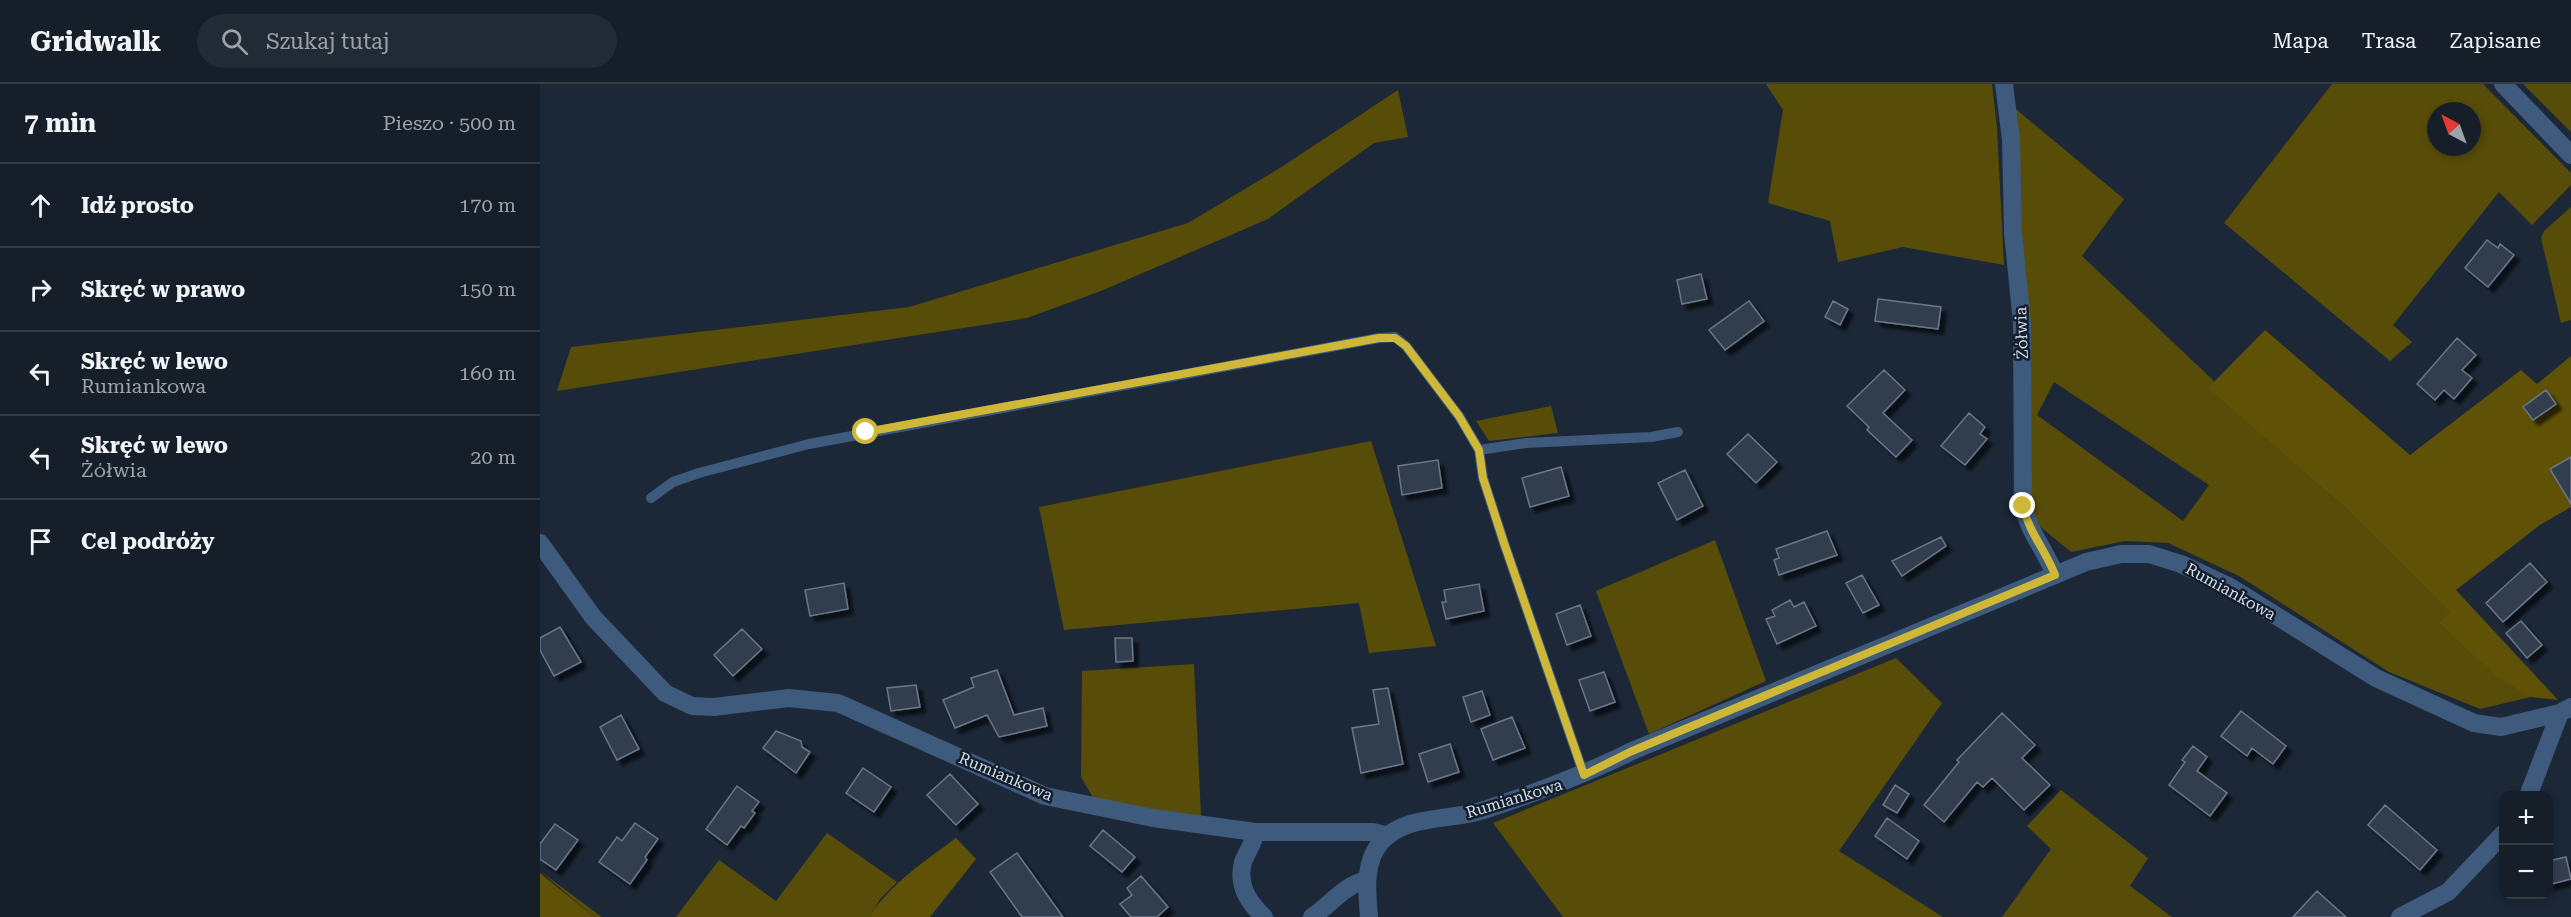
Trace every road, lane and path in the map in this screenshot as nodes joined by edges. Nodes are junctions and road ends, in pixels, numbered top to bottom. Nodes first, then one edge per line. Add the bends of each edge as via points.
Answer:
1 (2004, 84) edge
2 (2503, 84) edge
3 (2571, 155) edge
4 (1678, 432) dead end
5 (1479, 450) junction
6 (651, 498) dead end
7 (540, 543) edge
8 (2055, 575) junction
9 (2565, 710) edge
10 (1584, 775) junction
11 (2530, 791) edge
12 (1255, 832) junction
13 (1388, 836) junction
14 (2499, 837) edge
15 (1366, 880) junction
16 (1264, 917) edge
17 (1312, 917) edge
18 (1369, 917) edge
19 (2400, 917) edge

1 - 8 street, Żółwia via 2022,323 2023,506 2027,525
2 - 3 street
4 - 5 lane
5 - 6 lane via 1459,416 1406,346 1395,338 1379,338 809,444 699,473 673,482
5 - 10 lane via 1483,478 1504,543
7 - 12 street, Rumiankowa via 593,617 677,701 714,707 789,698 838,703 1044,796 1153,818
8 - 9 street, Rumiankowa via 2086,562 2149,554 2230,587 2376,678 2474,723 2501,727
8 - 10 street, Rumiankowa via 1632,751
9 - 11 street
10 - 13 street, Rumiankowa via 1480,811 1404,827
12 - 13 street, Rumiankowa via 1373,832
12 - 16 street via 1242,880 1248,900
13 - 15 street via 1380,843
14 - 19 street via 2448,892
15 - 17 street via 1345,890
15 - 18 street

